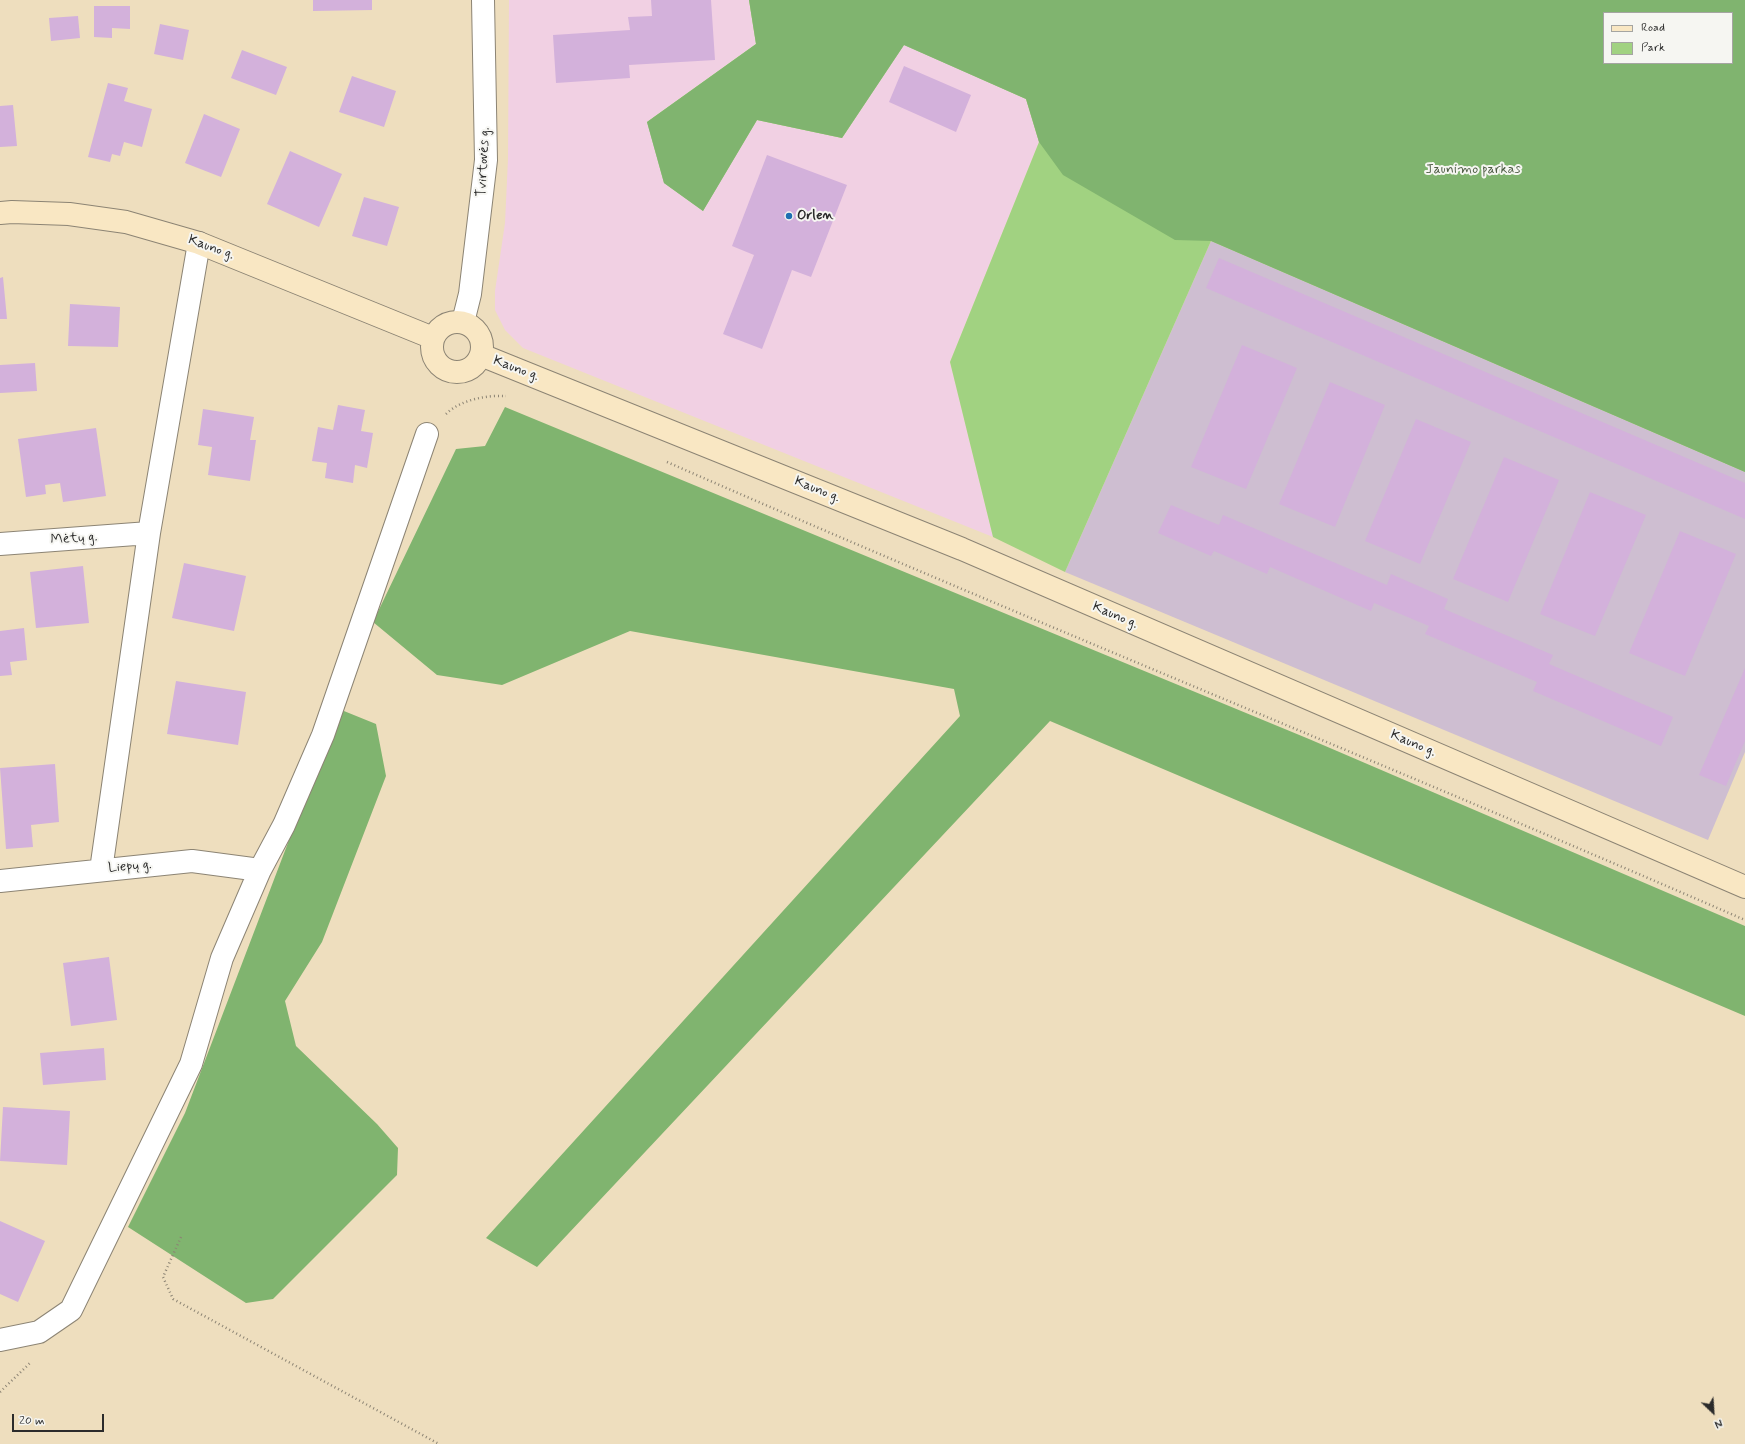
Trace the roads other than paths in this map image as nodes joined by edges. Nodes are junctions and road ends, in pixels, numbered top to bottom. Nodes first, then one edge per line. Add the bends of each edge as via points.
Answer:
1 (483, 0) edge
2 (0, 213) edge
3 (199, 243) junction
4 (463, 322) junction
5 (429, 336) junction
6 (481, 355) junction
7 (427, 434) road end
8 (149, 534) junction
9 (0, 544) edge
10 (101, 870) junction
11 (260, 870) junction
12 (0, 881) edge
13 (1745, 887) edge
14 (0, 1340) edge

1 - 4 street, Tvirtovės g. via 486,160 472,278
2 - 3 street, Kauno g. via 69,214 126,222
3 - 5 street, Kauno g.
3 - 8 street
4 - 5 street via 454,321
4 - 6 street, Kauno g. via 480,334
5 - 6 street, Kauno g. via 436,359 443,368 465,371 475,364
6 - 13 street, Kauno g. via 962,549
7 - 11 street via 323,736 284,825
8 - 9 street, Mėtų g.
8 - 10 street
10 - 11 street, Liepų g. via 192,862
10 - 12 street, Liepų g.
11 - 14 street via 222,958 191,1064 71,1310 39,1332

